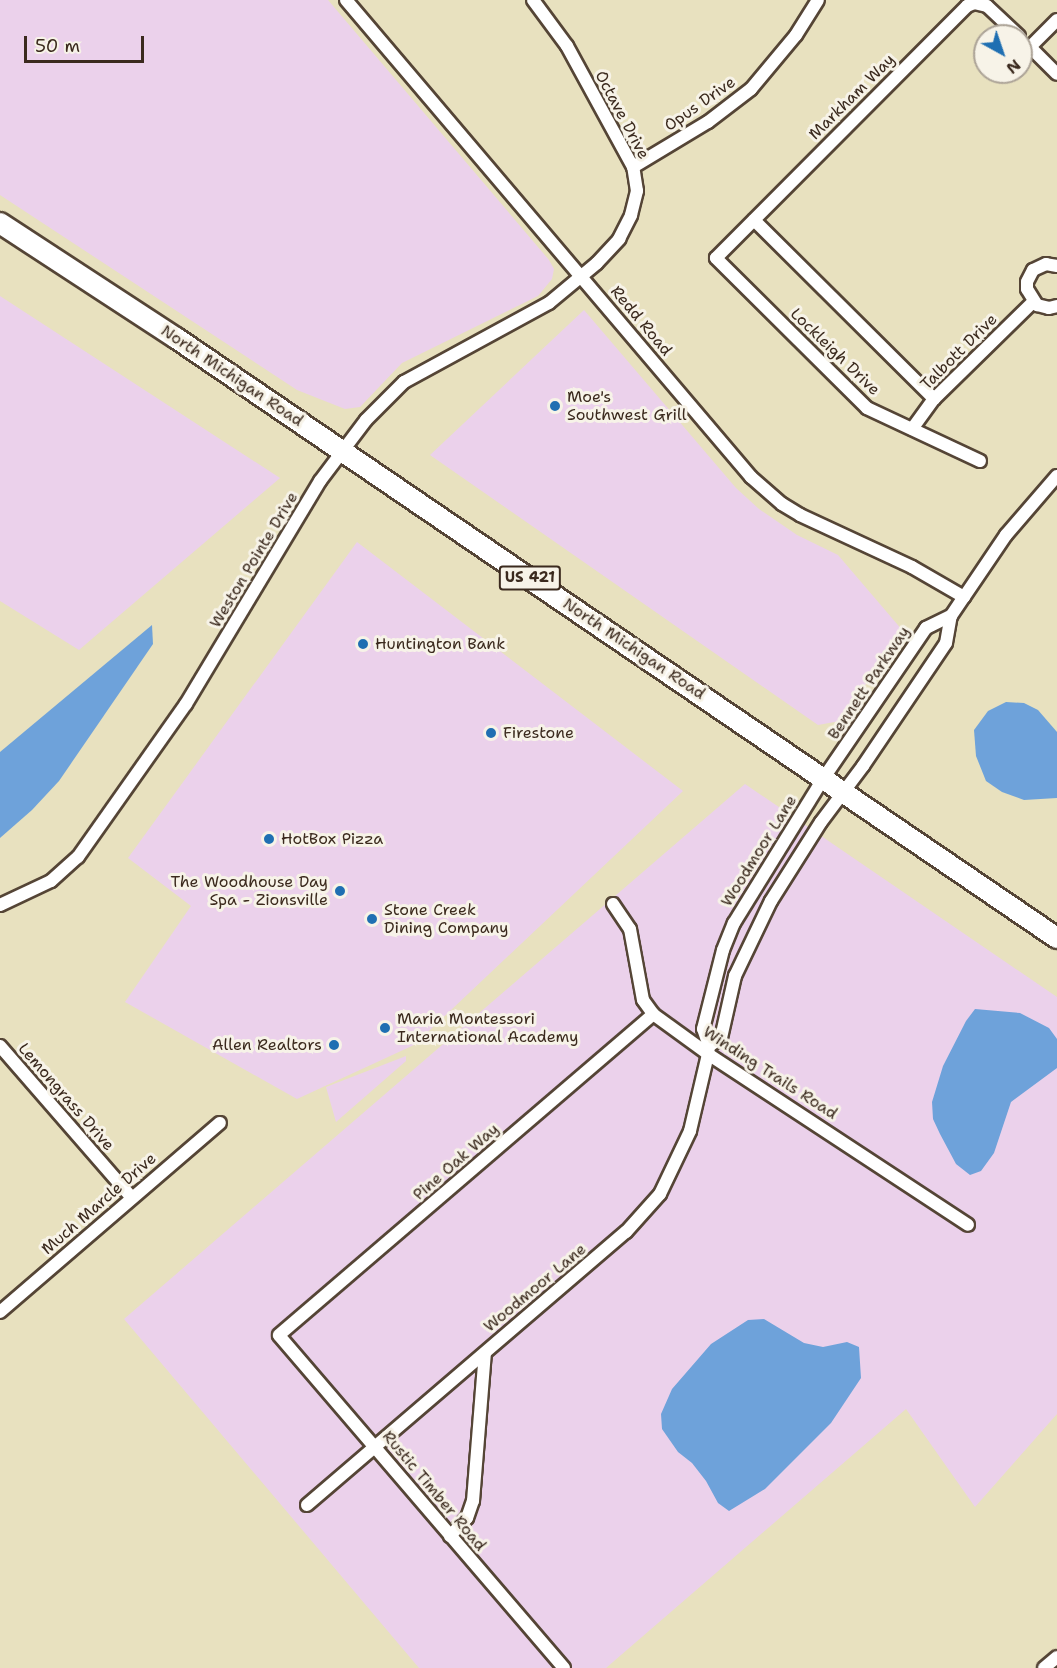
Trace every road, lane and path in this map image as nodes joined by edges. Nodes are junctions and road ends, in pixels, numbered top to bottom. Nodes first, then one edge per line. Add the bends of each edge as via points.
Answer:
1 (346, 0) edge
2 (532, 0) edge
3 (818, 0) edge
4 (1057, 20) edge
5 (1006, 24) edge
6 (1033, 34) edge
7 (1033, 50) edge
8 (1057, 75) edge
9 (633, 167) junction
10 (754, 220) junction
11 (0, 223) edge
12 (717, 258) joint
13 (1057, 266) edge
14 (581, 277) junction
15 (1033, 302) junction
16 (1056, 307) edge
17 (934, 399) junction
18 (912, 429) junction
19 (343, 451) junction
20 (980, 461) dead end
21 (1057, 476) edge
22 (964, 597) junction
23 (951, 616) junction
24 (823, 779) junction
25 (843, 794) junction
26 (0, 904) edge
27 (614, 904) dead end
28 (1057, 938) edge
29 (653, 1014) junction
30 (0, 1046) edge
31 (709, 1050) junction
32 (220, 1123) dead end
33 (132, 1198) junction
34 (968, 1225) dead end
35 (0, 1312) edge
36 (279, 1335) joint
37 (485, 1353) junction
38 (375, 1447) junction
39 (307, 1505) dead end
40 (450, 1536) junction
41 (1057, 1658) edge
42 (564, 1668) edge
43 (1044, 1668) edge

1 - 14 street, Redd Road
2 - 9 street, Octave Drive via 567,46
3 - 9 street, Opus Drive via 796,35 751,89 708,122
4 - 6 street
5 - 10 street, Markham Way via 987,6 967,6
7 - 8 street, Markham Way
9 - 14 street, Octave Drive via 638,191 631,215 619,239
10 - 12 street, Markham Way
10 - 17 street
11 - 19 main road, North Michigan Road / US 421
12 - 18 street, Lockleigh Drive via 867,408
13 - 15 street via 1039,267 1029,276 1027,289
14 - 19 street, Weston Pointe Drive via 516,324 404,382 366,420
14 - 22 street, Redd Road via 732,456 769,494 800,515 912,567
15 - 16 street
15 - 17 street, Talbott Drive
17 - 18 street, Talbott Drive
18 - 20 street, Lockleigh Drive
19 - 24 main road, North Michigan Road / US 421
19 - 26 street, Weston Pointe Drive via 320,481 186,704 78,857 51,881
21 - 22 street, Bennett Parkway via 1006,535
22 - 23 street, Bennett Parkway
23 - 24 street, Bennett Parkway via 926,628
23 - 25 street, Bennett Parkway via 946,643
24 - 25 main road, North Michigan Road / US 421
24 - 31 street, Woodmoor Lane via 730,932 703,1029
25 - 28 main road, North Michigan Road / US 421
25 - 31 street, Woodmoor Lane via 771,901 735,976 721,1038
27 - 29 street, Winding Trails Road via 630,929 643,1000
29 - 31 street, Winding Trails Road
29 - 36 street, Pine Oak Way
30 - 33 street, Lemongrass Drive
31 - 34 street, Winding Trails Road
31 - 37 street, Woodmoor Lane via 690,1131 660,1194 626,1232
32 - 33 street, Much Marcle Drive
33 - 35 street, Much Marcle Drive
36 - 38 street, Rustic Timber Road
37 - 38 street, Woodmoor Lane
37 - 40 street via 473,1501 467,1518
38 - 39 street, Woodmoor Lane
38 - 40 street, Rustic Timber Road
40 - 42 street, Rustic Timber Road
41 - 43 street

